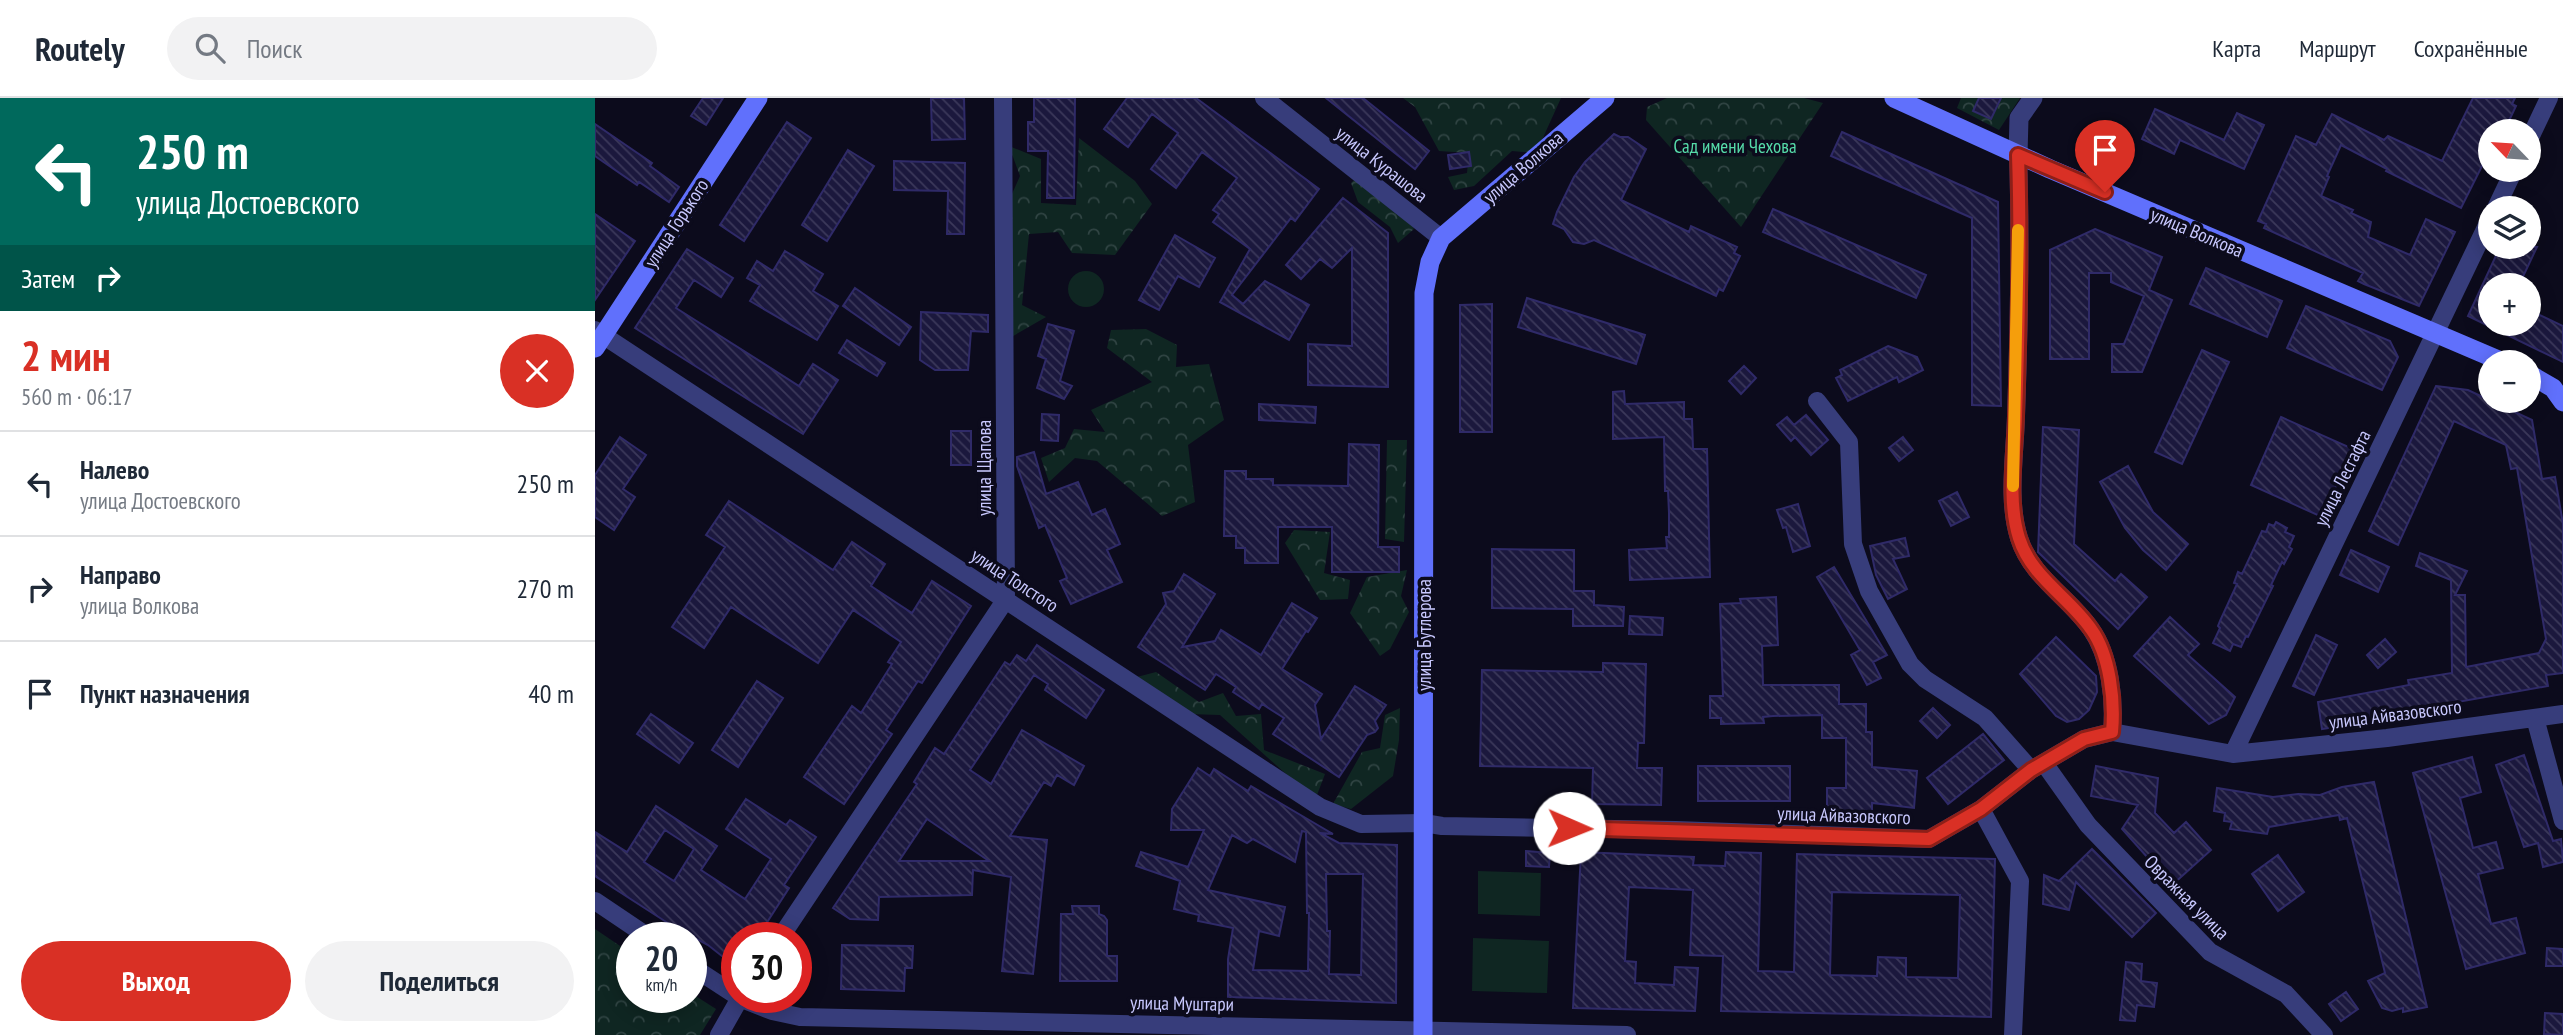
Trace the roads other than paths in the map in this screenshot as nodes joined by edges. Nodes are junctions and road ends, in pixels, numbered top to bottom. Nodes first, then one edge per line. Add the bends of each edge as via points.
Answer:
1 (758, 98) edge
2 (1003, 98) edge
3 (1264, 98) edge
4 (1605, 98) edge
5 (1894, 98) edge
6 (2033, 98) edge
7 (2549, 98) edge
8 (2539, 119) edge
9 (2018, 155) junction
10 (1441, 238) junction
11 (2478, 244) edge
12 (2435, 333) junction
13 (598, 338) edge
14 (2478, 351) edge
15 (2541, 381) edge
16 (1817, 401) dead end
17 (2563, 402) edge
18 (1006, 599) junction
19 (2563, 714) edge
20 (2535, 718) junction
21 (2112, 732) junction
22 (2233, 754) junction
23 (2038, 766) junction
24 (1981, 809) junction
25 (2563, 821) edge
26 (1424, 822) junction
27 (595, 901) edge
28 (626, 922) edge
29 (791, 922) edge
30 (731, 1013) edge
31 (781, 1013) edge
32 (1423, 1032) edge
33 (719, 1035) edge
34 (1627, 1035) edge
35 (2013, 1035) edge
36 (2324, 1035) edge

1 - 13 main road, улица Горького
2 - 18 street, улица Щапова
3 - 10 street, улица Курашова
4 - 10 main road, улица Волкова
5 - 9 main road, улица Волкова
6 - 9 street via 2019,118
7 - 8 street
9 - 12 main road, улица Волкова
9 - 21 street via 2013,499 2018,537 2029,562 2092,630 2108,667
10 - 26 main road, улица Бутлерова via 1424,293
11 - 12 street, улица Лесгафта
12 - 14 main road, улица Волкова
12 - 22 street, улица Лесгафта
13 - 18 street, улица Толстого
15 - 17 main road
16 - 23 street via 1849,442 1853,544 1869,591 1910,664 1925,680 1985,718
18 - 26 street, улица Толстого via 1320,807 1361,824
18 - 29 street
19 - 20 street, улица Айвазовского
20 - 22 street, улица Айвазовского
20 - 25 street
21 - 22 street, улица Айвазовского
21 - 23 street, улица Айвазовского via 2084,739
23 - 24 street, улица Айвазовского
23 - 36 street, Овражная улица via 2210,952 2285,994
24 - 26 street, улица Айвазовского via 1929,839
24 - 35 street via 2020,881
26 - 32 main road, улица Бутлерова
27 - 28 street
30 - 33 street
31 - 32 street, улица Муштари
32 - 34 street, улица Муштари

